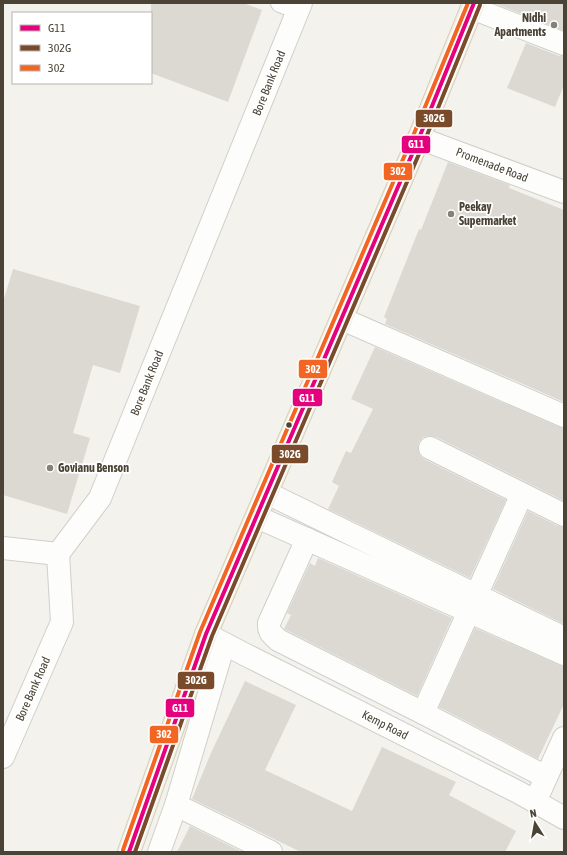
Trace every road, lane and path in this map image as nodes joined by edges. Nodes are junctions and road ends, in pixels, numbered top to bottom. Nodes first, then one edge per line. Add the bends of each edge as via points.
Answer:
1 (293, 5) edge
2 (473, 6) edge
3 (564, 44) edge
4 (419, 138) junction
5 (564, 192) edge
6 (342, 319) junction
7 (564, 416) edge
8 (430, 448) dead end
9 (267, 492) junction
10 (522, 494) junction
11 (564, 515) edge
12 (256, 517) junction
13 (307, 539) junction
14 (3, 548) edge
15 (58, 554) junction
16 (472, 603) junction
17 (564, 638) edge
18 (215, 639) junction
19 (564, 654) edge
20 (423, 713) junction
21 (564, 738) edge
22 (5, 747) edge
23 (546, 777) junction
24 (536, 801) junction
25 (176, 805) junction
26 (564, 818) edge
27 (129, 852) edge
28 (159, 852) edge
29 (271, 852) edge

1 - 15 street, Bore Bank Road via 100,498
2 - 3 street
2 - 4 main road
4 - 5 street, Promenade Road
4 - 6 main road
6 - 7 street
6 - 9 main road
8 - 10 street
9 - 12 main road
9 - 16 street
10 - 11 street
10 - 16 street
12 - 13 street
12 - 18 main road
13 - 16 street
13 - 20 street via 269,623 272,635
14 - 15 street
15 - 22 street, Bore Bank Road via 62,622
16 - 17 street
16 - 19 street
16 - 20 street
18 - 24 street, Kemp Road
18 - 25 street
18 - 27 main road
20 - 23 street
21 - 23 street
23 - 24 street
24 - 26 street, Kemp Road
25 - 28 street
25 - 29 street

